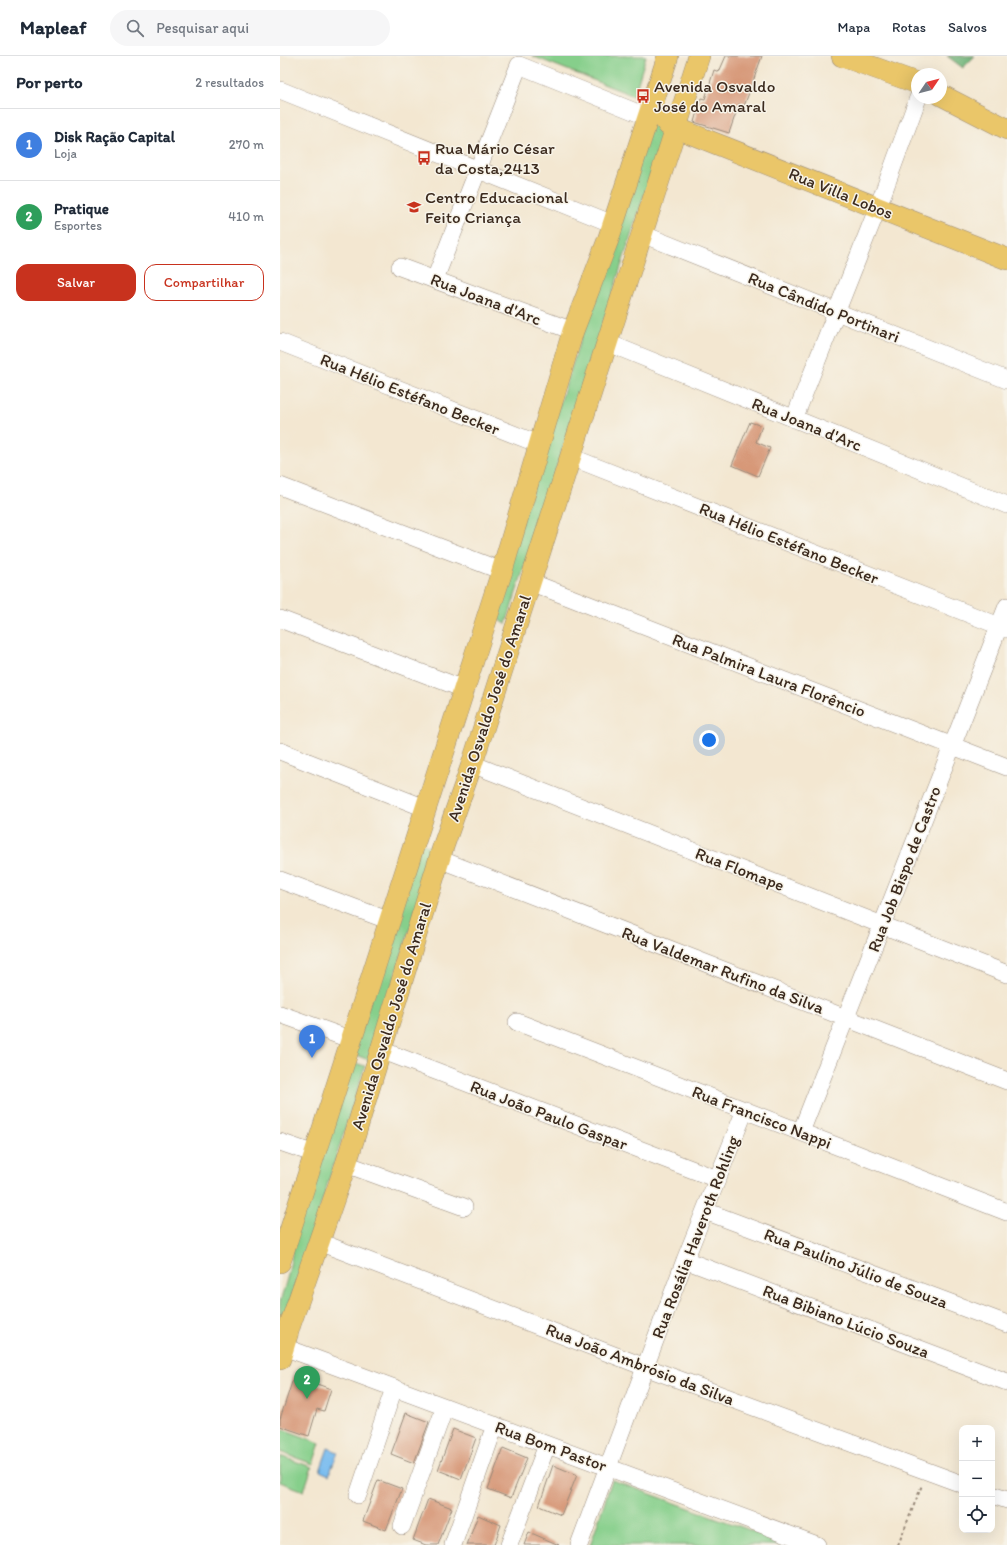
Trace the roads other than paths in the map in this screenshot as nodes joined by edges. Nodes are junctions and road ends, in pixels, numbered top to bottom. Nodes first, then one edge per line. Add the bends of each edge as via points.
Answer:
1 (668, 56) edge
2 (699, 56) edge
3 (842, 56) edge
4 (911, 82) edge
5 (280, 90) edge
6 (947, 98) edge
7 (916, 104) edge
8 (651, 108) junction
9 (675, 127) junction
10 (1007, 129) edge
11 (477, 169) junction
12 (878, 207) junction
13 (613, 224) junction
14 (642, 234) junction
15 (1007, 259) edge
16 (400, 267) dead end
17 (435, 279) junction
18 (836, 312) junction
19 (573, 331) junction
20 (280, 342) edge
21 (608, 343) junction
22 (1007, 380) edge
23 (794, 418) junction
24 (541, 445) junction
25 (571, 457) junction
26 (280, 486) edge
27 (1007, 505) edge
28 (502, 571) junction
29 (530, 582) junction
30 (1007, 606) edge
31 (280, 619) edge
32 (1003, 628) edge
33 (481, 636) junction
34 (508, 651) junction
35 (464, 689) junction
36 (952, 746) junction
37 (280, 750) edge
38 (472, 764) junction
39 (1007, 768) edge
40 (426, 808) junction
41 (439, 860) junction
42 (280, 880) edge
43 (390, 921) junction
44 (882, 925) junction
45 (1007, 974) edge
46 (280, 1014) edge
47 (846, 1018) junction
48 (517, 1022) dead end
49 (352, 1040) junction
50 (382, 1050) junction
51 (1007, 1081) edge
52 (745, 1110) junction
53 (801, 1132) junction
54 (280, 1142) edge
55 (314, 1154) junction
56 (346, 1164) junction
57 (717, 1179) junction
58 (464, 1207) dead end
59 (704, 1211) junction
60 (1007, 1212) edge
61 (319, 1242) junction
62 (281, 1256) edge
63 (685, 1260) junction
64 (280, 1278) edge
65 (1007, 1324) edge
66 (281, 1351) edge
67 (645, 1367) junction
68 (1007, 1382) edge
69 (394, 1388) junction
70 (445, 1407) junction
71 (495, 1425) junction
72 (547, 1445) junction
73 (607, 1467) junction
74 (959, 1483) edge
75 (358, 1494) dead end
76 (995, 1496) edge
77 (1007, 1500) edge
78 (402, 1526) dead end
79 (453, 1545) edge
80 (510, 1545) edge
81 (579, 1545) edge
82 (817, 1545) edge

1 - 8 main road, Avenida Osvaldo José do Amaral
2 - 9 main road, Avenida Osvaldo José do Amaral
3 - 4 main road
5 - 11 street
6 - 10 main road
7 - 12 street
8 - 9 main road
8 - 11 street via 519,65
8 - 13 main road, Avenida Osvaldo José do Amaral
9 - 12 main road, Rua Villa Lobos
9 - 14 main road, Avenida Osvaldo José do Amaral
11 - 13 street
11 - 17 street
12 - 15 main road, Rua Villa Lobos
12 - 18 street
13 - 19 main road, Avenida Osvaldo José do Amaral
14 - 18 street, Rua Cândido Portinari
14 - 21 main road, Avenida Osvaldo José do Amaral
16 - 17 street, Rua Joana d'Arc
17 - 19 street, Rua Joana d'Arc
18 - 22 street, Rua Cândido Portinari
18 - 23 street
19 - 24 main road, Avenida Osvaldo José do Amaral
20 - 24 street, Rua Hélio Estéfano Becker
21 - 23 street, Rua Joana d'Arc
21 - 25 main road, Avenida Osvaldo José do Amaral
23 - 27 street, Rua Joana d'Arc
24 - 28 main road, Avenida Osvaldo José do Amaral
25 - 29 main road, Avenida Osvaldo José do Amaral
25 - 32 street, Rua Hélio Estéfano Becker
26 - 28 street
28 - 33 main road, Avenida Osvaldo José do Amaral
29 - 34 main road, Avenida Osvaldo José do Amaral
29 - 36 street, Rua Palmira Laura Florêncio
30 - 32 street, Rua Job Bispo de Castro
31 - 35 street
32 - 36 street, Rua Job Bispo de Castro
33 - 34 main road via 499,637
33 - 35 main road, Avenida Osvaldo José do Amaral
34 - 38 main road, Avenida Osvaldo José do Amaral
35 - 40 main road, Avenida Osvaldo José do Amaral
36 - 39 street, Rua Palmira Laura Florêncio
36 - 44 street, Rua Job Bispo de Castro
37 - 40 street
38 - 41 main road, Avenida Osvaldo José do Amaral
38 - 44 street, Rua Flomape
40 - 43 main road, Avenida Osvaldo José do Amaral
41 - 47 street, Rua Valdemar Rufino da Silva
41 - 50 main road, Avenida Osvaldo José do Amaral
42 - 43 street
43 - 49 main road, Avenida Osvaldo José do Amaral
44 - 45 street, Rua Flomape
44 - 47 street, Rua Job Bispo de Castro
46 - 49 street
47 - 51 street, Rua Valdemar Rufino da Silva
47 - 53 street, Rua Job Bispo de Castro
48 - 52 street, Rua Francisco Nappi
49 - 55 main road, Avenida Osvaldo José do Amaral
50 - 56 main road, Avenida Osvaldo José do Amaral
50 - 57 street, Rua João Paulo Gaspar
52 - 53 street, Rua Francisco Nappi
52 - 57 street, Rua Rosália Haveroth Rohling
53 - 60 street, Rua Francisco Nappi
54 - 55 street
55 - 62 main road, Avenida Osvaldo José do Amaral
56 - 58 street
56 - 61 main road, Avenida Osvaldo José do Amaral
57 - 59 street, Rua Rosália Haveroth Rohling
59 - 63 street, Rua Rosália Haveroth Rohling
59 - 65 street, Rua Paulino Júlio de Souza
61 - 66 main road, Avenida Osvaldo José do Amaral
61 - 67 street, Rua João Ambrósio da Silva
62 - 64 main road, Avenida Osvaldo José do Amaral
63 - 67 street, Rua Rosália Haveroth Rohling
63 - 68 street, Rua Bibiano Lúcio Souza
66 - 69 street, Rua Bom Pastor
67 - 73 street, Rua Rosália Haveroth Rohling
67 - 74 street, Rua João Ambrósio da Silva
69 - 70 street, Rua Bom Pastor
69 - 75 street
70 - 71 street, Rua Bom Pastor
70 - 78 street
71 - 72 street, Rua Bom Pastor
71 - 79 street
72 - 73 street, Rua Bom Pastor
72 - 80 street
73 - 81 street, Rua Rosália Haveroth Rohling
73 - 82 street, Rua Bom Pastor
76 - 77 street

